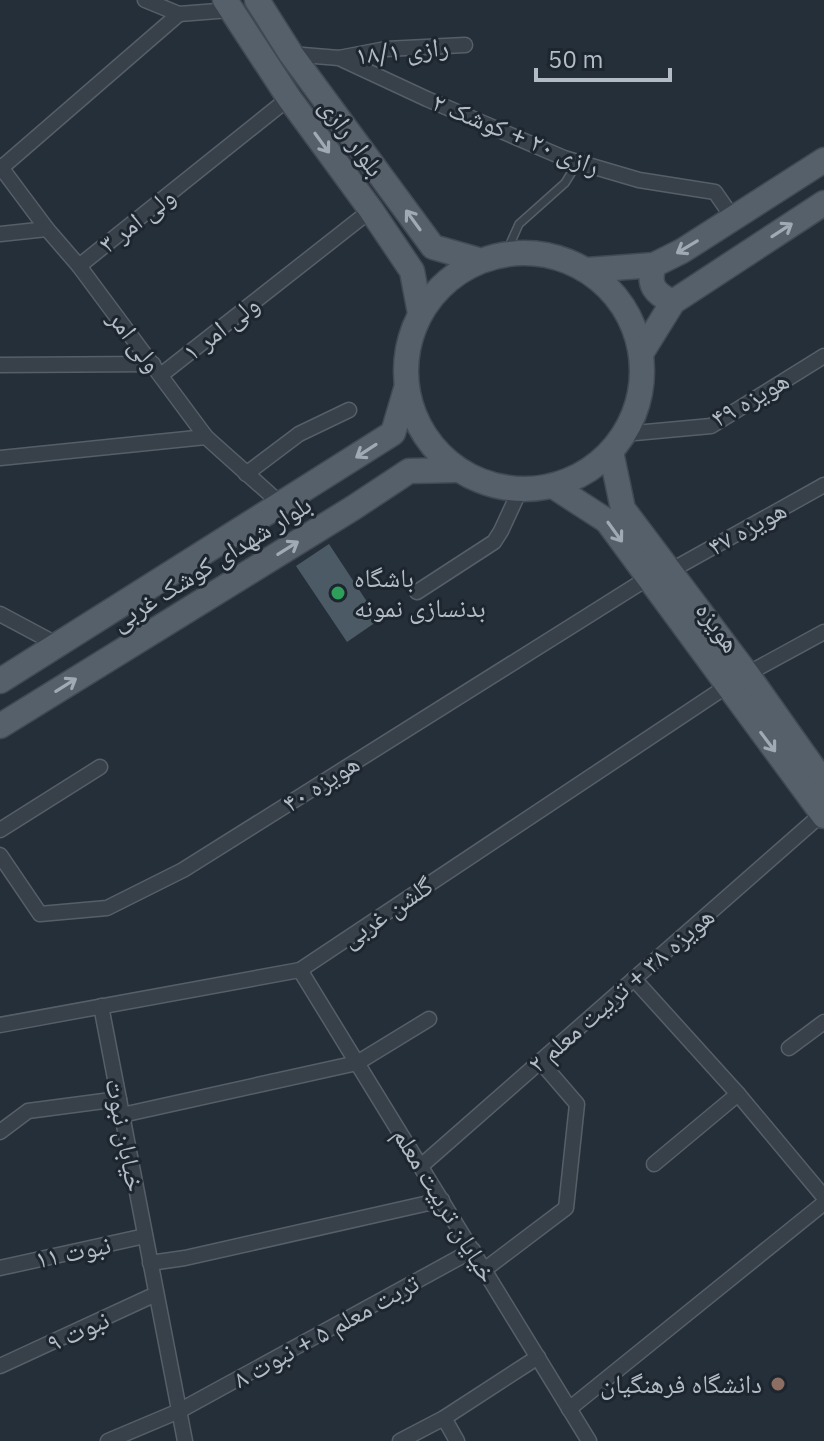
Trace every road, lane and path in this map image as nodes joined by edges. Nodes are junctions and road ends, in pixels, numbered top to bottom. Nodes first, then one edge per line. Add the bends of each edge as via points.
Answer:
1 (145, 0) edge
2 (263, 2) edge
3 (228, 5) edge
4 (179, 14) junction
5 (465, 45) dead end
6 (291, 54) junction
7 (339, 58) junction
8 (289, 98) junction
9 (824, 160) edge
10 (578, 162) junction
11 (1, 168) edge
12 (824, 203) edge
13 (371, 210) junction
14 (733, 218) junction
15 (47, 229) junction
16 (0, 234) edge
17 (506, 253) junction
18 (475, 259) junction
19 (654, 265) junction
20 (79, 266) junction
21 (587, 270) junction
22 (673, 302) junction
23 (420, 313) junction
24 (642, 352) junction
25 (824, 356) edge
26 (0, 365) edge
27 (157, 370) junction
28 (406, 389) junction
29 (349, 410) dead end
30 (206, 437) junction
31 (618, 443) junction
32 (0, 458) edge
33 (457, 470) junction
34 (246, 474) junction
35 (824, 485) edge
36 (553, 486) junction
37 (520, 490) junction
38 (282, 505) junction
39 (659, 574) junction
40 (417, 592) dead end
41 (0, 614) edge
42 (824, 632) edge
43 (58, 645) junction
44 (737, 680) junction
45 (0, 681) edge
46 (0, 726) edge
47 (100, 767) dead end
48 (823, 779) edge
49 (823, 815) edge
50 (0, 830) edge
51 (0, 855) edge
52 (300, 970) junction
53 (634, 979) junction
54 (101, 1006) junction
55 (429, 1019) dead end
56 (824, 1022) edge
57 (0, 1025) edge
58 (789, 1048) dead end
59 (540, 1061) junction
60 (357, 1063) junction
61 (738, 1094) junction
62 (119, 1099) junction
63 (122, 1115) junction
64 (0, 1132) edge
65 (654, 1164) dead end
66 (421, 1166) junction
67 (442, 1200) junction
68 (824, 1200) edge
69 (145, 1236) junction
70 (473, 1250) junction
71 (150, 1263) junction
72 (0, 1268) edge
73 (484, 1270) junction
74 (156, 1294) junction
75 (538, 1357) junction
76 (0, 1366) edge
77 (569, 1409) junction
78 (179, 1411) junction
79 (444, 1418) junction
80 (108, 1441) edge
81 (185, 1441) edge
82 (400, 1441) edge
83 (457, 1441) edge
84 (589, 1441) edge

1 - 4 street
2 - 6 main road, بلوار رازی
3 - 4 street
3 - 8 main road, بلوار رازی
4 - 11 street
5 - 7 street, رازی ۱۸/۱ via 386,49
6 - 7 street, رازی ۲۰ + کوشک ۲
18 -> 6 main road, بلوار رازی via 433,247
7 - 10 street, رازی ۲۰ + کوشک ۲
8 -> 13 main road, بلوار رازی
8 - 20 street, ولی امر ۳
9 - 14 main road
10 - 14 street, رازی ۲۰ + کوشک ۲ via 639,180 715,192
10 - 17 lane via 565,183 519,224
11 - 15 street, ولی امر
22 -> 12 main road
13 - 23 main road, بلوار رازی via 412,271
13 - 27 street, ولی امر ۱
14 -> 19 main road
15 - 16 street
15 - 20 street, ولی امر
17 - 18 main road
17 - 21 main road via 548,254
18 - 23 main road via 440,287
19 - 21 main road
19 - 22 main road via 654,289
20 - 27 street, ولی امر
21 - 24 main road via 630,316
22 - 24 main road
23 - 28 main road via 407,350
24 - 31 main road via 637,407
25 - 31 street, هویزه ۴۹ via 711,426
26 - 27 street
27 - 30 street, ولی امر
28 - 33 main road via 423,435
28 -> 38 main road, بلوار شهدای کوشک غربی via 393,433
29 - 34 street via 299,434
30 - 32 street
30 - 34 street, ولی امر
31 - 36 main road via 579,476
31 - 39 main road, هویزه via 623,509
33 - 37 main road via 487,484
46 -> 33 main road, بلوار شهدای کوشک غربی via 409,471
34 - 38 street, ولی امر
35 - 39 street, هویزه ۴۷
36 - 37 main road
36 -> 39 main road, هویزه via 607,521
37 - 40 street via 494,542
38 - 43 main road, بلوار شهدای کوشک غربی
39 - 44 main road, هویزه
39 - 51 street, هویزه ۴۰ via 183,870 107,908 40,914
41 - 43 street
42 - 44 street, گلشن غربی
43 - 45 main road, بلوار شهدای کوشک غربی
44 - 48 main road, هویزه
44 -> 49 main road, هویزه
44 - 52 street, گلشن غربی
47 - 50 street
49 - 53 street, هویزه ۳۸ + تربیت معلم ۲
52 - 54 street, گلشن غربی
52 - 60 street, خیایان تربیت معلم
53 - 59 street, هویزه ۳۸ + تربیت معلم ۲
53 - 61 street
54 - 57 street, گلشن غربی
54 - 62 street, خیابان نبوت
55 - 60 street
56 - 58 street
59 - 66 street, هویزه ۳۸ + تربیت معلم ۲
59 - 73 street via 577,1104 566,1208
60 - 63 street
60 - 66 street, خیایان تربیت معلم
61 - 65 street
61 - 68 street
62 - 63 street, خیابان نبوت
62 - 64 street via 28,1111
63 - 69 street, خیابان نبوت
66 - 67 street, خیایان تربیت معلم
67 - 70 street, خیایان تربیت معلم
67 - 71 street
68 - 77 street
69 - 71 street, خیابان نبوت
69 - 72 street, نبوت ۱۱
70 - 73 street, خیایان تربیت معلم
70 - 78 street, تربت معلم ۵ + نبوت ۸
71 - 74 street, خیابان نبوت
73 - 75 street, خیایان تربیت معلم
74 - 76 street, نبوت ۹
74 - 78 street, خیابان نبوت
75 - 77 street, خیایان تربیت معلم
75 - 79 street
77 - 84 street, خیایان تربیت معلم
78 - 80 street, تربت معلم ۵ + نبوت ۸
78 - 81 street, خیابان نبوت
79 - 82 street
79 - 83 street

